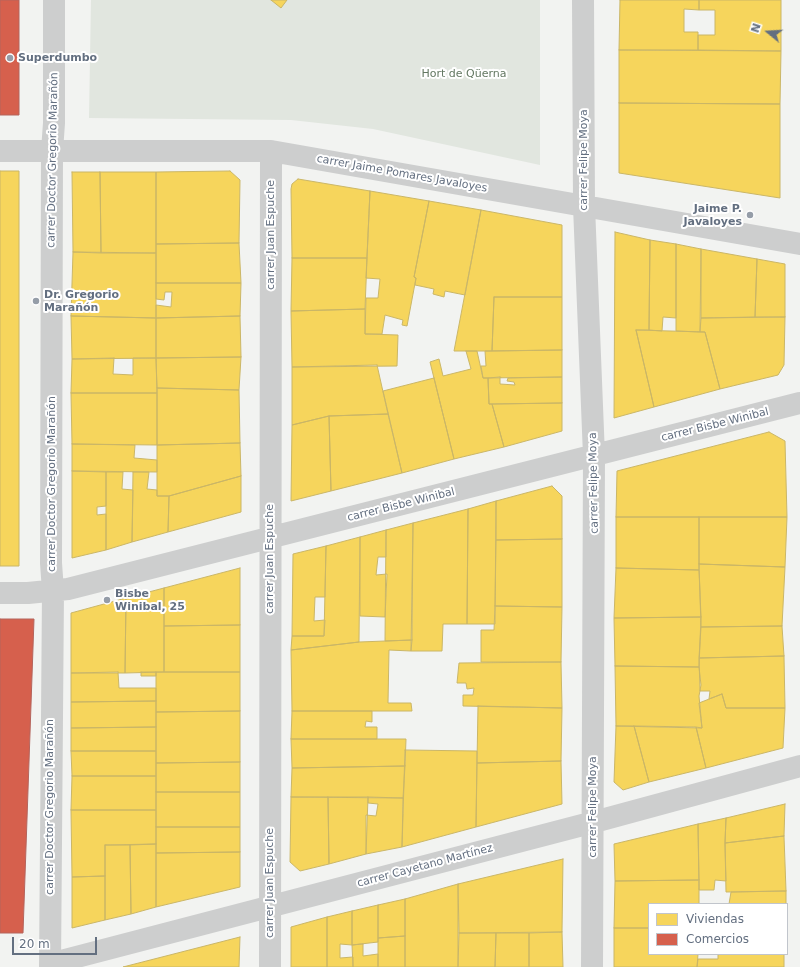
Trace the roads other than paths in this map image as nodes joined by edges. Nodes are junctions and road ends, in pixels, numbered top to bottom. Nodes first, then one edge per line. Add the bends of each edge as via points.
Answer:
1 (54, 0) edge
2 (583, 0) edge
3 (0, 151) edge
4 (52, 151) junction
5 (271, 151) junction
6 (584, 206) junction
7 (800, 244) edge
8 (800, 403) edge
9 (594, 456) junction
10 (270, 538) junction
11 (53, 591) junction
12 (0, 593) edge
13 (800, 766) edge
14 (594, 822) junction
15 (270, 907) junction
16 (50, 966) edge
17 (270, 967) edge
18 (592, 967) edge

1 - 4 street, carrer Doctor Gregorio Marañón
2 - 6 street, carrer Felipe Moya
3 - 4 street, carrer Jaime Pomares Javaloyes
4 - 5 street, carrer Jaime Pomares Javaloyes
4 - 11 street, carrer Doctor Gregorio Marañón
5 - 6 street, carrer Jaime Pomares Javaloyes
5 - 10 street, carrer Juan Espuche
6 - 7 street, carrer Jaime Pomares Javaloyes
6 - 9 street, carrer Felipe Moya
8 - 9 street, carrer Bisbe Winibal
9 - 10 street, carrer Bisbe Winibal
9 - 14 street, carrer Felipe Moya
10 - 11 street, carrer Bisbe Winibal via 68,590
10 - 15 street, carrer Juan Espuche
11 - 12 street, carrer Bisbe Winibal
11 - 16 street, carrer Doctor Gregorio Marañón
13 - 14 street, carrer Cayetano Martínez
14 - 15 street, carrer Cayetano Martínez
14 - 18 street, carrer Felipe Moya
15 - 16 street, carrer Cayetano Martínez
15 - 17 street, carrer Juan Espuche

